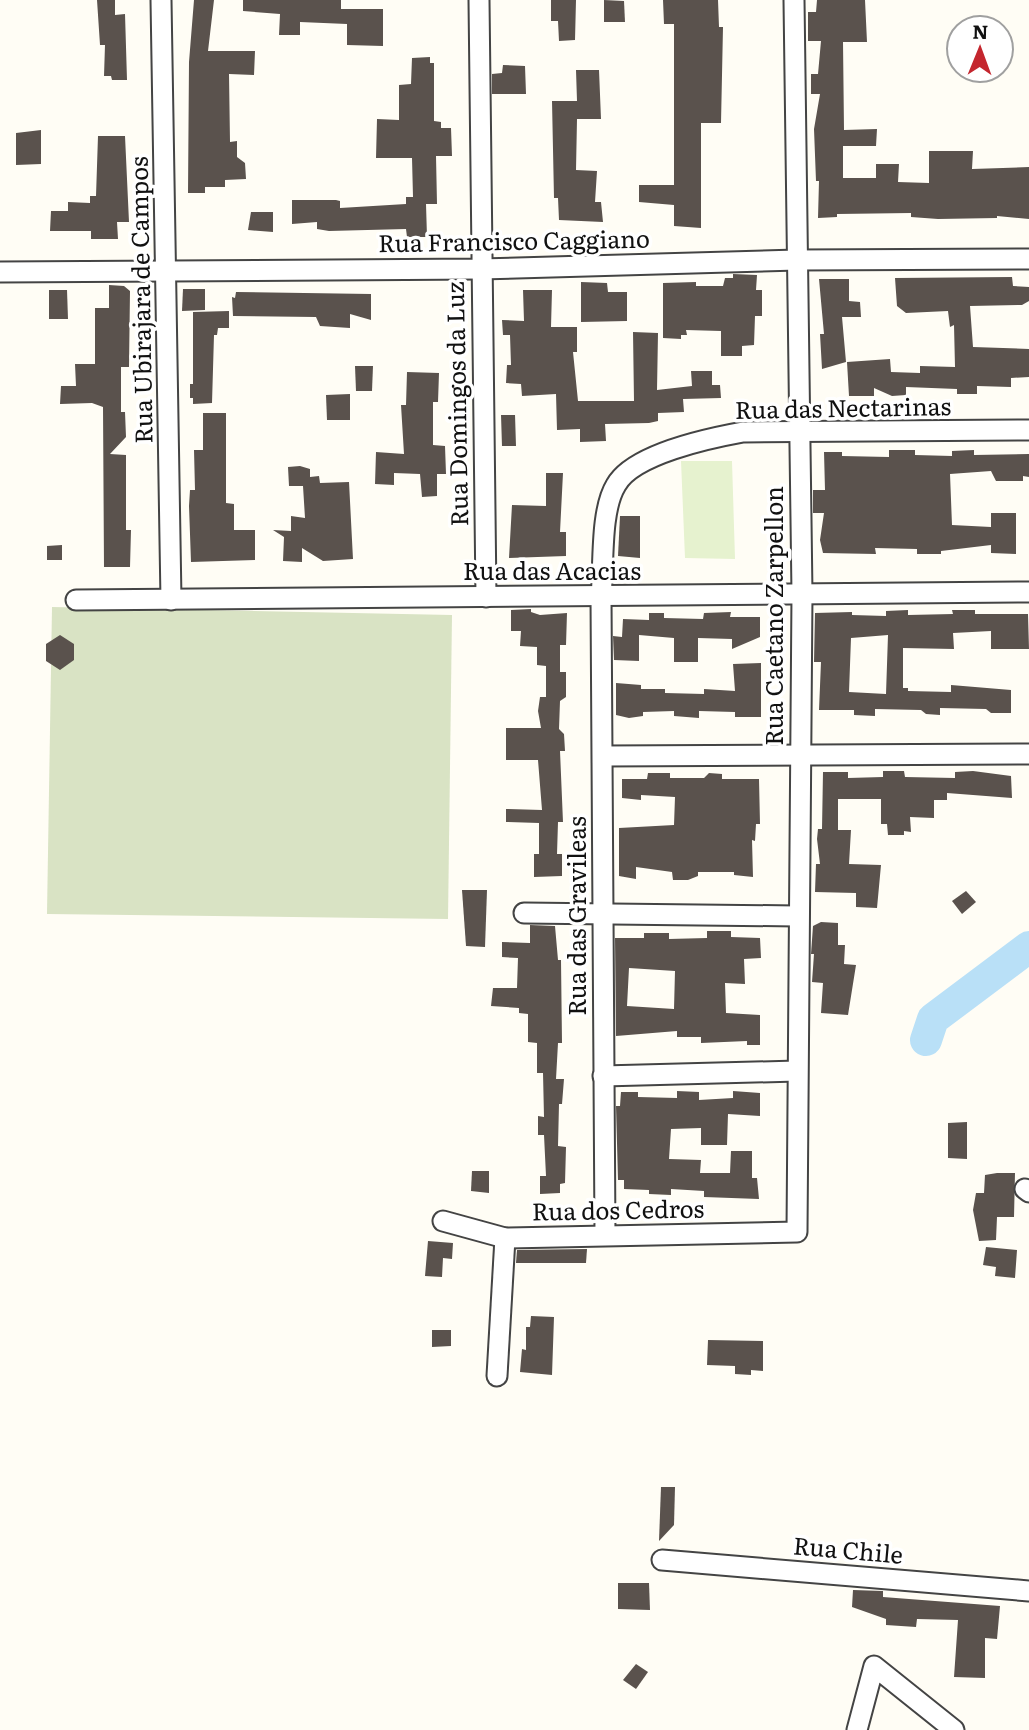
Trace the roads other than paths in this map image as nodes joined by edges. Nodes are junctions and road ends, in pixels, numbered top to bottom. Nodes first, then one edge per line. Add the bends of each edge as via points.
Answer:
1 (161, 0) edge
2 (480, 0) edge
3 (794, 0) edge
4 (1029, 259) edge
5 (797, 260) junction
6 (167, 269) junction
7 (480, 269) junction
8 (0, 272) edge
9 (798, 430) junction
10 (1029, 430) edge
11 (1029, 592) edge
12 (802, 594) junction
13 (486, 597) junction
14 (601, 597) junction
15 (76, 600) dead end
16 (171, 600) junction
17 (799, 753) junction
18 (1029, 754) edge
19 (603, 755) junction
20 (524, 912) dead end
21 (602, 913) junction
22 (797, 916) junction
23 (797, 1071) junction
24 (603, 1076) junction
25 (443, 1221) dead end
26 (797, 1232) joint
27 (605, 1235) junction
28 (505, 1238) junction
29 (496, 1376) dead end
30 (662, 1560) dead end
31 (1029, 1591) edge
32 (857, 1730) edge
33 (954, 1730) edge

1 - 6 street, Rua Ubirajara de Campos
2 - 7 street, Rua Domingos da Luz
3 - 5 street, Rua Caetano Zarpellon
4 - 5 street, Rua Francisco Caggiano
5 - 7 street, Rua Francisco Caggiano
5 - 9 street, Rua Caetano Zarpellon
6 - 7 street, Rua Francisco Caggiano
6 - 8 street, Rua Francisco Caggiano
6 - 16 street, Rua Ubirajara de Campos
7 - 13 street, Rua Domingos da Luz
9 - 10 street, Rua das Nectarinas
9 - 12 street, Rua Caetano Zarpellon
9 - 14 street, Rua das Nectarinas via 706,439 635,466 616,483 608,505
11 - 12 street, Rua das Acacias
12 - 14 street, Rua das Acacias
12 - 17 street, Rua Caetano Zarpellon
13 - 14 street, Rua das Acacias
13 - 16 street, Rua das Acacias
14 - 19 street, Rua das Gravileas
15 - 16 street, Rua das Acacias
17 - 18 street
17 - 19 street
17 - 22 street, Rua Caetano Zarpellon
19 - 21 street, Rua das Gravileas
20 - 21 street
21 - 22 street
21 - 24 street, Rua das Gravileas
22 - 23 street, Rua Caetano Zarpellon
23 - 24 street
23 - 26 street, Rua Caetano Zarpellon
24 - 27 street, Rua das Gravileas
25 - 28 street, Rua dos Cedros
26 - 27 street, Rua dos Cedros
27 - 28 street, Rua dos Cedros
28 - 29 street
30 - 31 street, Rua Chile
32 - 33 street via 874,1666

